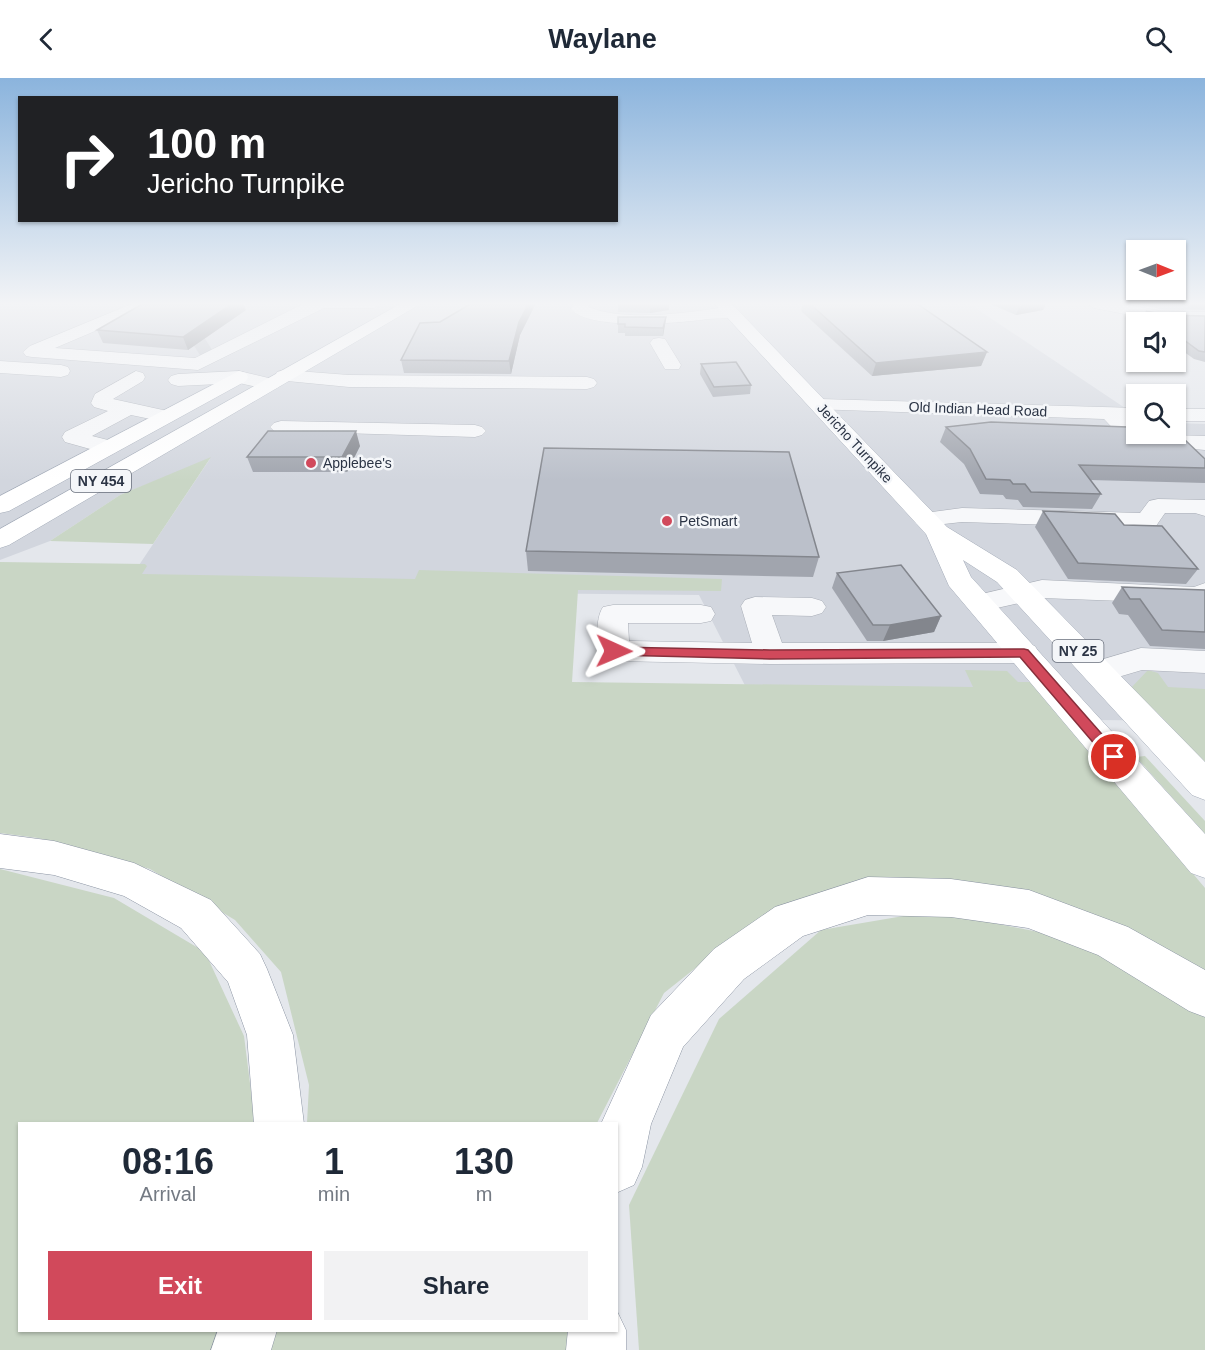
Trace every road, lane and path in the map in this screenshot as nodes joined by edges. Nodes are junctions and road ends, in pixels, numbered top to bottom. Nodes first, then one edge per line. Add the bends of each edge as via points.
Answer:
1 (16, 362) edge
2 (28, 362) edge
3 (46, 362) edge
4 (61, 362) edge
5 (184, 362) tunnel mouth
6 (201, 362) tunnel mouth
7 (308, 362) edge
8 (670, 362) edge
9 (780, 362) edge
10 (0, 365) edge
11 (672, 365) dead end
12 (260, 366) dead end
13 (172, 371) junction
14 (136, 377) junction
15 (239, 377) junction
16 (277, 380) junction
17 (0, 381) edge
18 (587, 383) dead end
19 (186, 405) junction
20 (820, 405) junction
21 (129, 408) junction
22 (977, 409) junction
23 (1186, 415) edge
24 (1205, 415) edge
25 (165, 416) junction
26 (1126, 421) edge
27 (1126, 424) edge
28 (281, 428) edge
29 (475, 431) dead end
30 (1186, 442) edge
31 (1205, 443) edge
32 (108, 447) junction
33 (0, 506) edge
34 (1205, 509) edge
35 (932, 526) junction
36 (0, 540) edge
37 (1205, 592) edge
38 (1023, 593) junction
39 (980, 603) junction
40 (812, 607) dead end
41 (701, 614) dead end
42 (1024, 653) junction
43 (770, 654) junction
44 (1205, 662) edge
45 (1098, 672) junction
46 (1205, 785) edge
47 (0, 851) edge
48 (1205, 861) edge
49 (1205, 995) edge
50 (279, 1122) edge
51 (618, 1159) edge
52 (247, 1332) edge
53 (597, 1332) edge
54 (242, 1350) edge
55 (597, 1350) edge

1 - 10 street
2 - 17 street
3 - 14 street
4 - 13 street
5 - 13 street
6 - 13 street
7 - 16 main road, NY 454
8 - 11 street
9 - 20 main road, Jericho Turnpike / NY 25
12 - 15 main road, NY 454
13 - 14 street
13 - 15 street
13 - 19 street via 187,393
14 - 21 street via 102,398 101,403
15 - 16 street
15 - 19 main road, NY 454
16 - 18 street
16 - 36 main road, NY 454
19 - 25 main road, NY 454
20 - 22 street, Old Indian Head Road
20 - 35 main road, Jericho Turnpike / NY 25
21 - 25 street
21 - 32 street via 73,436
22 - 26 street, Old Indian Head Road via 1110,414
22 - 27 street via 994,429
23 - 24 street
25 - 32 main road, NY 454
28 - 29 street
30 - 31 street
32 - 33 main road, NY 454
34 - 35 street via 1158,506 1147,521 962,515
35 - 38 main road, Jericho Turnpike / NY 25 via 1007,576
35 - 39 main road, Jericho Turnpike / NY 25 via 959,580
37 - 38 street via 1203,596 1042,589
38 - 39 street
38 - 45 main road, Jericho Turnpike / NY 25
39 - 42 main road, Jericho Turnpike / NY 25
40 - 43 street via 755,606
41 - 43 street via 613,614 614,651
42 - 43 street
42 - 48 main road, Jericho Turnpike / NY 25
44 - 45 street via 1142,659
45 - 46 main road, Jericho Turnpike / NY 25
47 - 50 main road via 54,858 134,881 196,914 245,969 270,1035
49 - 51 main road via 1113,941 1029,909 951,898 867,896 790,921 729,964 667,1031 626,1125
52 - 54 main road
53 - 55 main road

